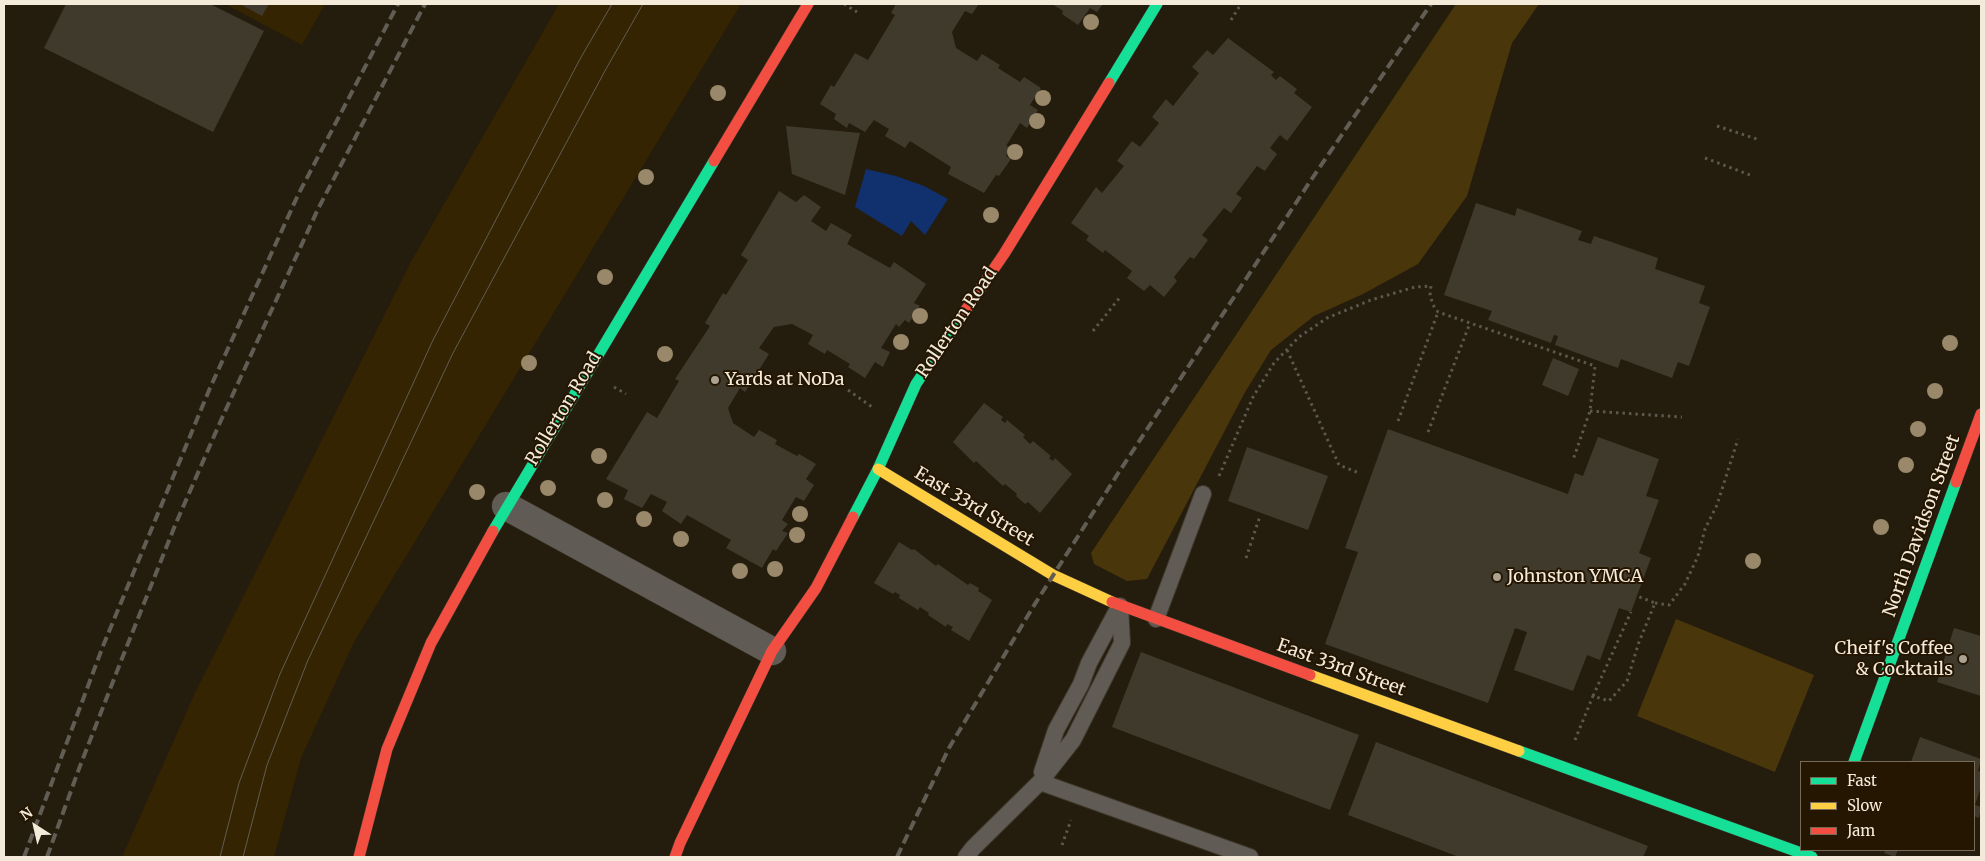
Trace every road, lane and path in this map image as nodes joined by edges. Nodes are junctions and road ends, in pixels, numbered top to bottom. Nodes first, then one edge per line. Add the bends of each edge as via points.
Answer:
1 (808, 4) edge
2 (844, 4) edge
3 (1157, 4) edge
4 (1241, 4) edge
5 (857, 12) dead end
6 (1231, 20) dead end
7 (1717, 126) dead end
8 (1760, 140) dead end
9 (1705, 158) dead end
10 (1750, 175) dead end
11 (1122, 296) dead end
12 (1438, 312) junction
13 (1470, 323) junction
14 (1093, 331) dead end
15 (1287, 350) junction
16 (1590, 411) junction
17 (1981, 414) edge
18 (1682, 417) dead end
19 (1398, 421) dead end
20 (1428, 432) dead end
21 (1738, 439) dead end
22 (1573, 460) dead end
23 (878, 468) junction
24 (1359, 473) dead end
25 (1203, 494) joint
26 (506, 506) junction
27 (1260, 516) dead end
28 (1246, 558) dead end
29 (1637, 596) dead end
30 (1655, 603) junction
31 (1120, 606) junction
32 (1631, 612) dead end
33 (1156, 619) junction
34 (772, 651) junction
35 (1593, 696) junction
36 (1854, 761) edge
37 (1563, 768) junction
38 (1040, 782) junction
39 (359, 857) edge
40 (675, 857) edge
41 (966, 857) edge
42 (1250, 857) edge
43 (1812, 857) edge

1 - 26 street, Rollerton Road
2 - 5 path
3 - 23 street, Rollerton Road via 1004,254 916,384
4 - 6 path
7 - 8 path
9 - 10 path
11 - 14 path
12 - 13 path
12 - 15 path via 1430,295 1431,286 1415,287 1327,318 1299,336
12 - 19 path
13 - 16 path via 1596,366
13 - 20 path
15 - 24 path via 1339,464
15 - 25 path via 1253,397 1211,497
16 - 18 path
16 - 22 path
17 - 36 street, North Davidson Street
21 - 30 path via 1717,505 1704,529 1698,556 1685,584 1669,605
23 - 31 street, East 33rd Street via 1053,575
23 - 34 street, Rollerton Road via 816,588
25 - 33 lane
26 - 34 street
26 - 39 street, Rollerton Road via 431,643 387,749
27 - 28 path
29 - 30 path
30 - 35 path via 1627,681 1609,701
31 - 33 street, East 33rd Street
31 - 38 lane via 1056,730
32 - 35 path
33 - 37 street, East 33rd Street
34 - 40 street, Rollerton Road
35 - 37 path
37 - 43 street, East 33rd Street
38 - 41 lane
38 - 42 lane

